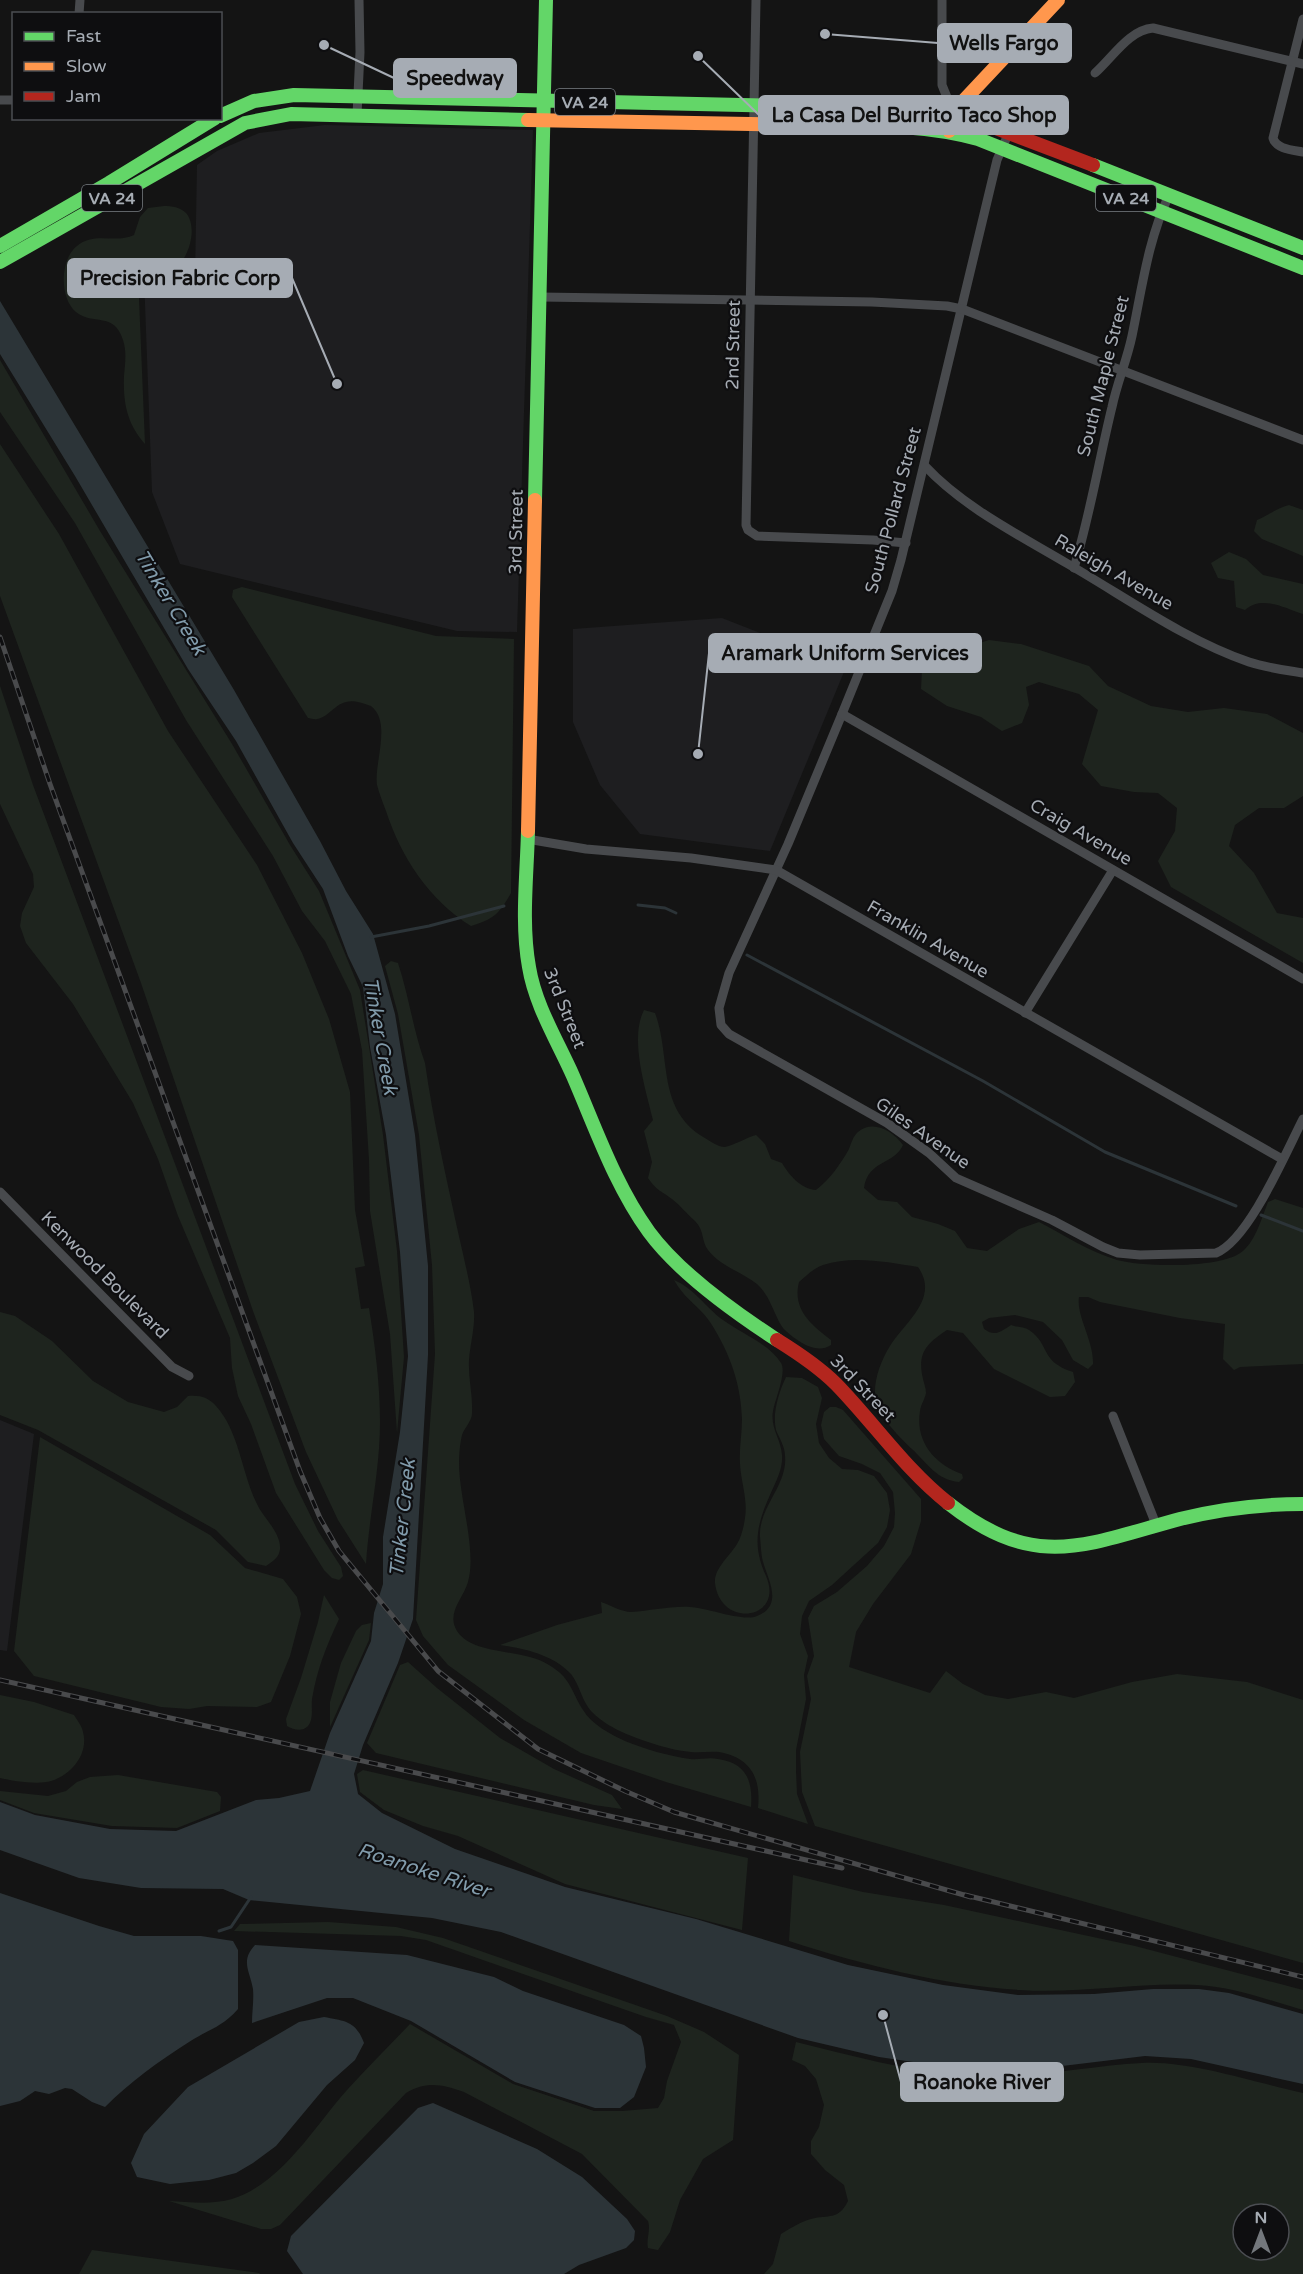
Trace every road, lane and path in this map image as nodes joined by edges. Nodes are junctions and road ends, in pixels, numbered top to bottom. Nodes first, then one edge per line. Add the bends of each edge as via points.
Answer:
1 (359, 0) edge
2 (546, 0) edge
3 (756, 0) edge
4 (942, 0) edge
5 (1058, 0) edge
6 (1303, 19) edge
7 (1292, 61) junction
8 (1303, 64) edge
9 (1095, 73) dead end
10 (358, 97) junction
11 (544, 101) junction
12 (754, 106) junction
13 (953, 112) junction
14 (222, 115) edge
15 (357, 115) junction
16 (212, 120) edge
17 (544, 120) junction
18 (754, 125) junction
19 (949, 131) junction
20 (1009, 132) junction
21 (1000, 149) junction
22 (1303, 152) edge
23 (1169, 195) junction
24 (1161, 212) junction
25 (0, 246) edge
26 (1303, 248) edge
27 (0, 262) edge
28 (1303, 268) edge
29 (540, 297) junction
30 (750, 300) junction
31 (962, 309) junction
32 (1123, 370) junction
33 (1303, 440) edge
34 (925, 466) junction
35 (906, 543) junction
36 (1074, 567) junction
37 (1303, 674) edge
38 (842, 714) junction
39 (527, 839) junction
40 (776, 870) junction
41 (1113, 870) junction
42 (1303, 979) edge
43 (1025, 1013) junction
44 (719, 1018) joint
45 (1303, 1119) edge
46 (1282, 1159) junction
47 (0, 1192) edge
48 (189, 1376) dead end
49 (1113, 1416) dead end
50 (1303, 1504) edge
51 (1157, 1527) junction

1 - 10 street
2 - 11 main road, 3rd Street
3 - 12 street, 2nd Street
4 - 13 street via 942,85
5 - 13 main road
6 - 7 street
7 - 8 street
7 - 9 street via 1145,28
7 - 22 street via 1273,138 1279,146
10 - 11 main road, VA 24
10 - 14 main road, VA 24 via 273,97
10 - 15 street
11 - 12 main road, VA 24
11 - 17 main road, 3rd Street
12 - 13 main road, VA 24
12 - 18 street, 2nd Street
13 - 19 main road
13 - 20 main road, VA 24
15 - 17 main road, VA 24
15 - 27 main road, VA 24 via 291,114 245,123
16 - 25 main road, VA 24
17 - 18 main road, VA 24
17 - 29 main road, 3rd Street
18 - 19 main road, VA 24 via 902,126
18 - 30 street, 2nd Street
19 - 21 main road, VA 24
20 - 21 street, South Pollard Street
20 - 23 main road, VA 24
21 - 24 main road, VA 24
21 - 31 street, South Pollard Street
23 - 24 street, South Maple Street
23 - 26 main road, VA 24
24 - 28 main road, VA 24
24 - 32 street, South Maple Street
29 - 30 street
29 - 39 main road, 3rd Street
30 - 31 street via 872,302
30 - 35 street, 2nd Street via 748,530 757,536
31 - 32 street
31 - 34 street, South Pollard Street
32 - 33 street
32 - 36 street, South Maple Street
34 - 35 street, South Pollard Street
34 - 36 street, Raleigh Avenue via 999,523
35 - 38 street, South Pollard Street via 892,591
36 - 37 street, Raleigh Avenue via 1228,654
38 - 40 street, South Pollard Street
38 - 41 street, Craig Avenue
39 - 40 street, Franklin Avenue
39 - 51 main road, 3rd Street via 526,934 531,974 602,1145 652,1237 725,1305 820,1368 941,1498 968,1520 1005,1538 1060,1549 1105,1543
40 - 43 street, Franklin Avenue
40 - 44 street, South Pollard Street via 729,973
41 - 42 street, Craig Avenue
41 - 43 street
43 - 46 street, Franklin Avenue
44 - 46 street, Giles Avenue via 729,1034 887,1123 956,1178 1103,1247 1133,1255 1224,1250 1241,1233
45 - 46 street, Giles Avenue
47 - 48 street, Kenwood Boulevard via 172,1367
49 - 51 street
50 - 51 main road, 3rd Street via 1211,1513

